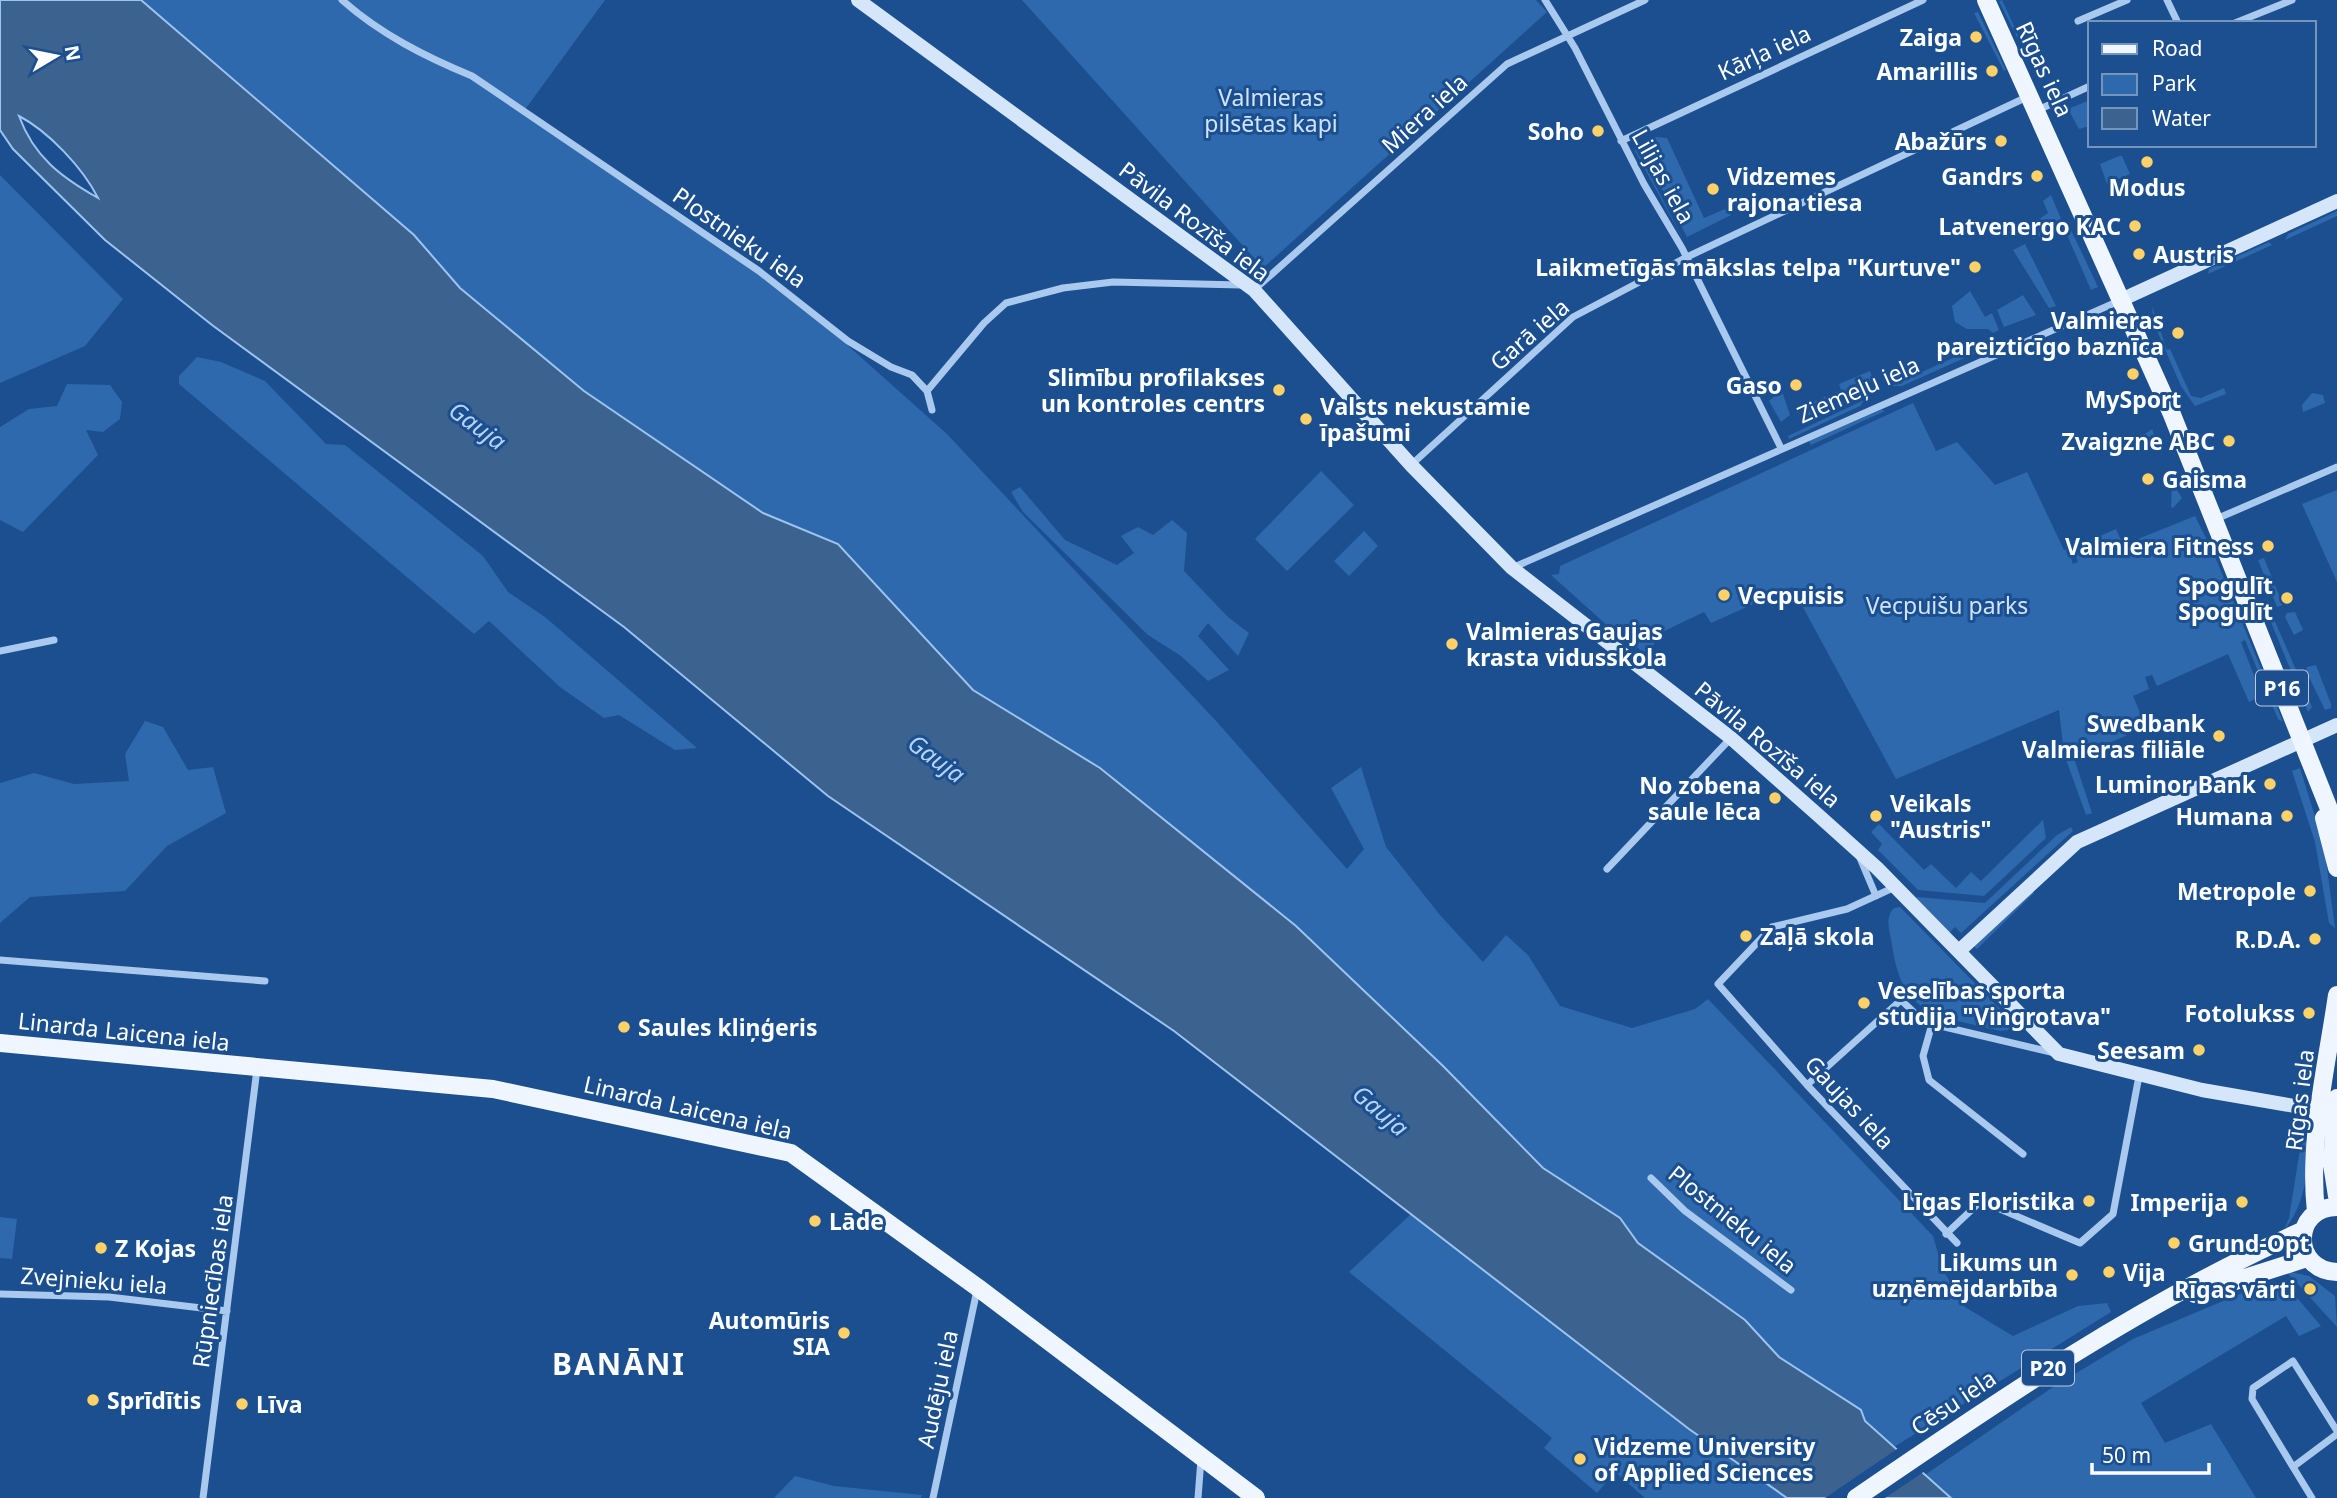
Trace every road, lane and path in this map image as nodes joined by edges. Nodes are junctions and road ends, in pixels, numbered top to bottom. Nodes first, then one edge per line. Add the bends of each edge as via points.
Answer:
1 (342, 0) edge
2 (858, 0) edge
3 (1545, 0) edge
4 (1644, 0) edge
5 (1923, 0) edge
6 (1986, 0) edge
7 (2127, 0) edge
8 (2168, 0) edge
9 (2292, 0) edge
10 (2276, 3) edge
11 (2078, 21) dead end
12 (2177, 21) edge
13 (2239, 21) edge
14 (1567, 35) junction
15 (2088, 87) edge
16 (2034, 103) junction
17 (1621, 141) junction
18 (2337, 201) edge
19 (1687, 257) junction
20 (1249, 288) junction
21 (2123, 299) junction
22 (927, 391) junction
23 (932, 410) dead end
24 (1779, 449) junction
25 (1411, 465) junction
26 (2337, 467) edge
27 (2216, 519) junction
28 (1511, 568) junction
29 (54, 640) dead end
30 (0, 651) edge
31 (2337, 725) edge
32 (1728, 736) junction
33 (2303, 740) junction
34 (2337, 829) edge
35 (1855, 848) junction
36 (2337, 868) edge
37 (1607, 869) dead end
38 (1895, 887) junction
39 (1876, 896) junction
40 (1959, 951) junction
41 (0, 960) edge
42 (265, 981) dead end
43 (2337, 995) edge
44 (1932, 1024) junction
45 (0, 1044) edge
46 (2059, 1054) junction
47 (257, 1069) junction
48 (2139, 1076) junction
49 (1807, 1085) junction
50 (2337, 1098) edge
51 (2319, 1114) junction
52 (2024, 1154) dead end
53 (1651, 1178) dead end
54 (2337, 1196) edge
55 (2337, 1207) edge
56 (2316, 1212) junction
57 (2302, 1231) junction
58 (1946, 1234) junction
59 (1957, 1243) dead end
60 (2307, 1258) junction
61 (2336, 1275) edge
62 (977, 1287) junction
63 (1791, 1290) dead end
64 (0, 1294) edge
65 (2152, 1310) junction
66 (227, 1311) junction
67 (2337, 1432) edge
68 (1201, 1455) junction
69 (2294, 1467) junction
70 (203, 1498) edge
71 (933, 1498) edge
72 (1198, 1498) edge
73 (1256, 1498) edge
74 (1856, 1498) edge
75 (2312, 1498) edge

1 - 22 street, Plostnieku iela via 390,35 472,76 760,271 848,341 912,375
2 - 20 street, Pāvila Rozīša iela
3 - 14 street, Lilijas iela
4 - 14 street, Miera iela
5 - 17 street, Kārļa iela
6 - 16 main road, Rīgas iela / P16
7 - 11 street
8 - 12 street
9 - 10 street
10 - 13 street
14 - 17 street, Lilijas iela
14 - 20 street, Miera iela via 1507,64
15 - 16 street, Garā iela
16 - 19 street, Garā iela
16 - 21 main road, Rīgas iela / P16
17 - 19 street, Lilijas iela
18 - 21 street, Ziemeļu iela
19 - 24 street, Lilijas iela
19 - 25 street, Garā iela via 1573,317
20 - 22 street via 1112,282 1063,288 1006,303
20 - 25 street, Pāvila Rozīša iela
21 - 24 street, Ziemeļu iela
21 - 27 main road, Rīgas iela / P16
22 - 23 street
24 - 28 street, Ziemeļu iela
25 - 28 street, Pāvila Rozīša iela
26 - 27 street
27 - 33 main road, Rīgas iela / P16
28 - 32 street, Pāvila Rozīša iela
29 - 30 street
31 - 33 street
32 - 35 street, Pāvila Rozīša iela
32 - 37 street
33 - 34 main road, Rīgas iela / P16
33 - 36 main road, Rīgas iela / P16
33 - 40 street via 2077,842
35 - 38 street, Pāvila Rozīša iela
35 - 39 street
38 - 39 street
38 - 40 street, Pāvila Rozīša iela
39 - 49 street, Gaujas iela via 1847,909 1772,928 1718,984
40 - 46 street, Pāvila Rozīša iela
41 - 42 street
43 - 51 main road, Rīgas iela
44 - 46 street
44 - 49 street via 1901,1000
44 - 52 street via 1923,1056 1929,1080
45 - 47 main road, Linarda Laicena iela
46 - 48 street
47 - 62 main road, Linarda Laicena iela via 493,1089 791,1153
47 - 66 street, Rūpniecības iela
48 - 51 street
48 - 58 street via 2113,1214 2080,1243 1981,1200
49 - 58 street, Gaujas iela
50 - 54 main road, Rīgas iela via 2332,1164
51 - 56 main road, Rīgas iela
53 - 63 street, Plostnieku iela via 1685,1211
55 - 56 main road
56 - 57 main road
57 - 60 main road
57 - 65 main road, Cēsu iela
58 - 59 street, Gaujas iela
60 - 61 main road
60 - 65 main road, Cēsu iela / P20
62 - 68 main road, Linarda Laicena iela
62 - 71 street, Audēju iela
64 - 66 street, Zvejnieku iela via 109,1297
65 - 74 main road, Cēsu iela / P20 via 2056,1363
66 - 70 street, Rūpniecības iela
67 - 69 street
67 - 69 street via 2293,1360 2253,1388 2252,1399
68 - 72 street
68 - 73 main road, Linarda Laicena iela
69 - 75 street

